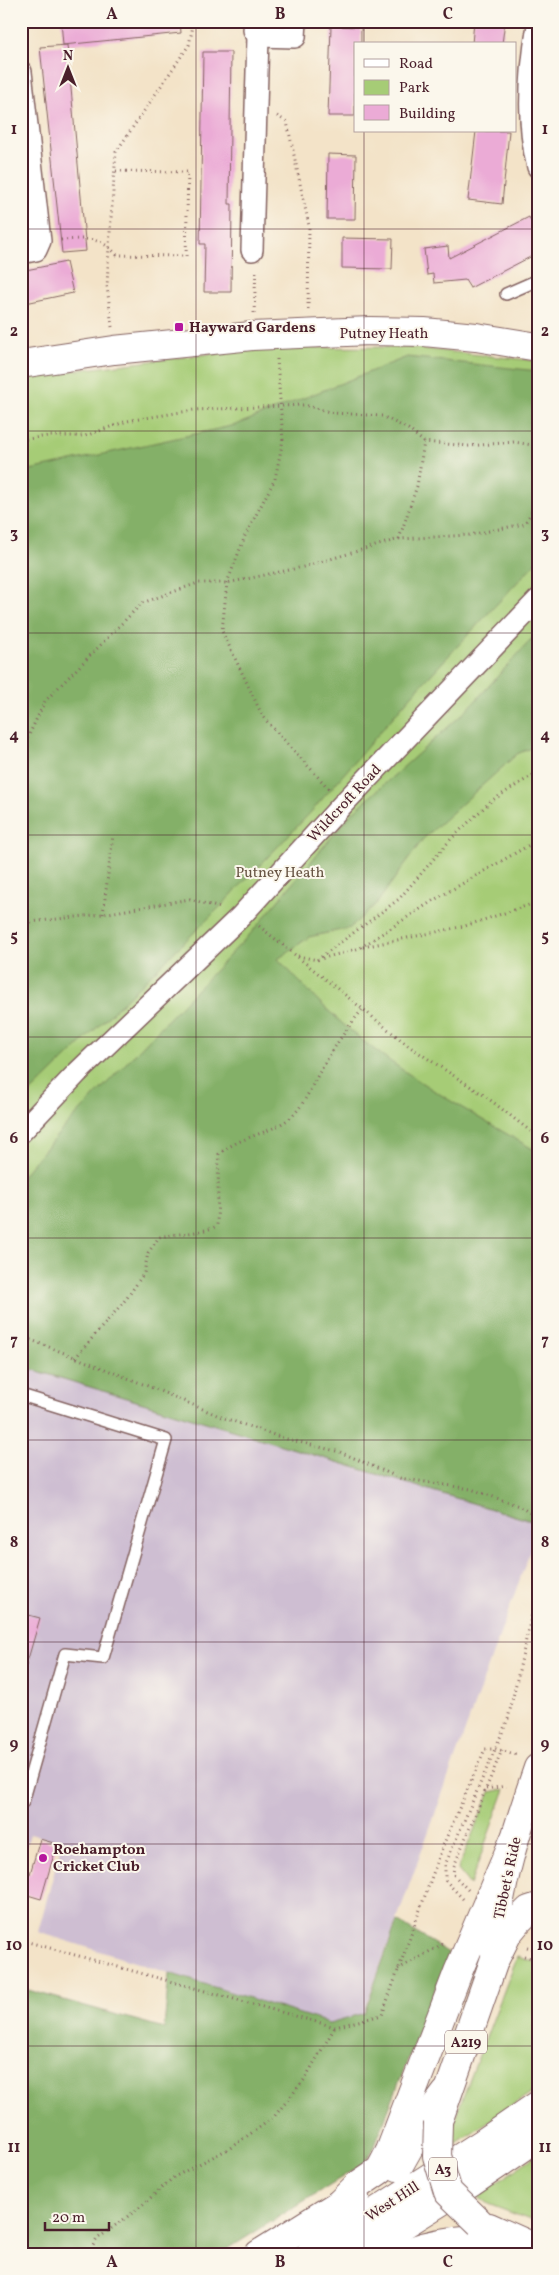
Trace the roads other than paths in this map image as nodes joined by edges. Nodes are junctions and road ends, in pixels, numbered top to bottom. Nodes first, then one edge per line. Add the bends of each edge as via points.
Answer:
1 (296, 21) edge
2 (538, 25) edge
3 (256, 29) edge
4 (22, 83) edge
5 (538, 167) edge
6 (252, 250) road end
7 (21, 253) edge
8 (538, 280) edge
9 (506, 294) dead end
10 (538, 347) edge
11 (21, 364) edge
12 (538, 600) edge
13 (21, 1132) edge
14 (21, 1395) edge
15 (528, 1766) edge
16 (24, 1802) dead end
17 (514, 1840) junction
18 (538, 1907) edge
19 (494, 1961) junction
20 (446, 2093) junction
21 (538, 2105) edge
22 (538, 2137) edge
23 (338, 2204) junction
24 (511, 2238) junction
25 (355, 2245) edge
26 (252, 2249) edge
27 (538, 2249) edge
28 (310, 2254) edge
29 (403, 2254) edge
30 (439, 2254) edge
31 (460, 2254) edge

1 - 3 street via 295,37
2 - 5 street via 530,106
3 - 6 street
4 - 7 street via 40,241 36,250
8 - 9 lane
10 - 11 main road, Putney Heath via 424,332 370,331 264,336 114,350
12 - 13 street, Wildcroft Road via 241,916 77,1073
14 - 16 lane via 166,1440 103,1658 65,1654
15 - 17 main road, Tibbet's Ride / A219
17 - 19 main road, Tibbet's Ride / A219 via 495,1932
17 - 23 main road via 458,1972 390,2150 380,2170
18 - 19 main road, A219 via 518,1920
19 - 20 main road, A219
20 - 23 main road, A3 via 392,2175 376,2188
20 - 24 main road, A219, bridge via 438,2123 437,2156 448,2192 480,2223
21 - 25 main road, West Hill / A3 via 483,2143
22 - 25 main road, West Hill / A3 via 472,2182
23 - 26 main road, A3
24 - 27 main road, A219
24 - 29 main road via 428,2244
25 - 28 main road, A3
30 - 31 main road

